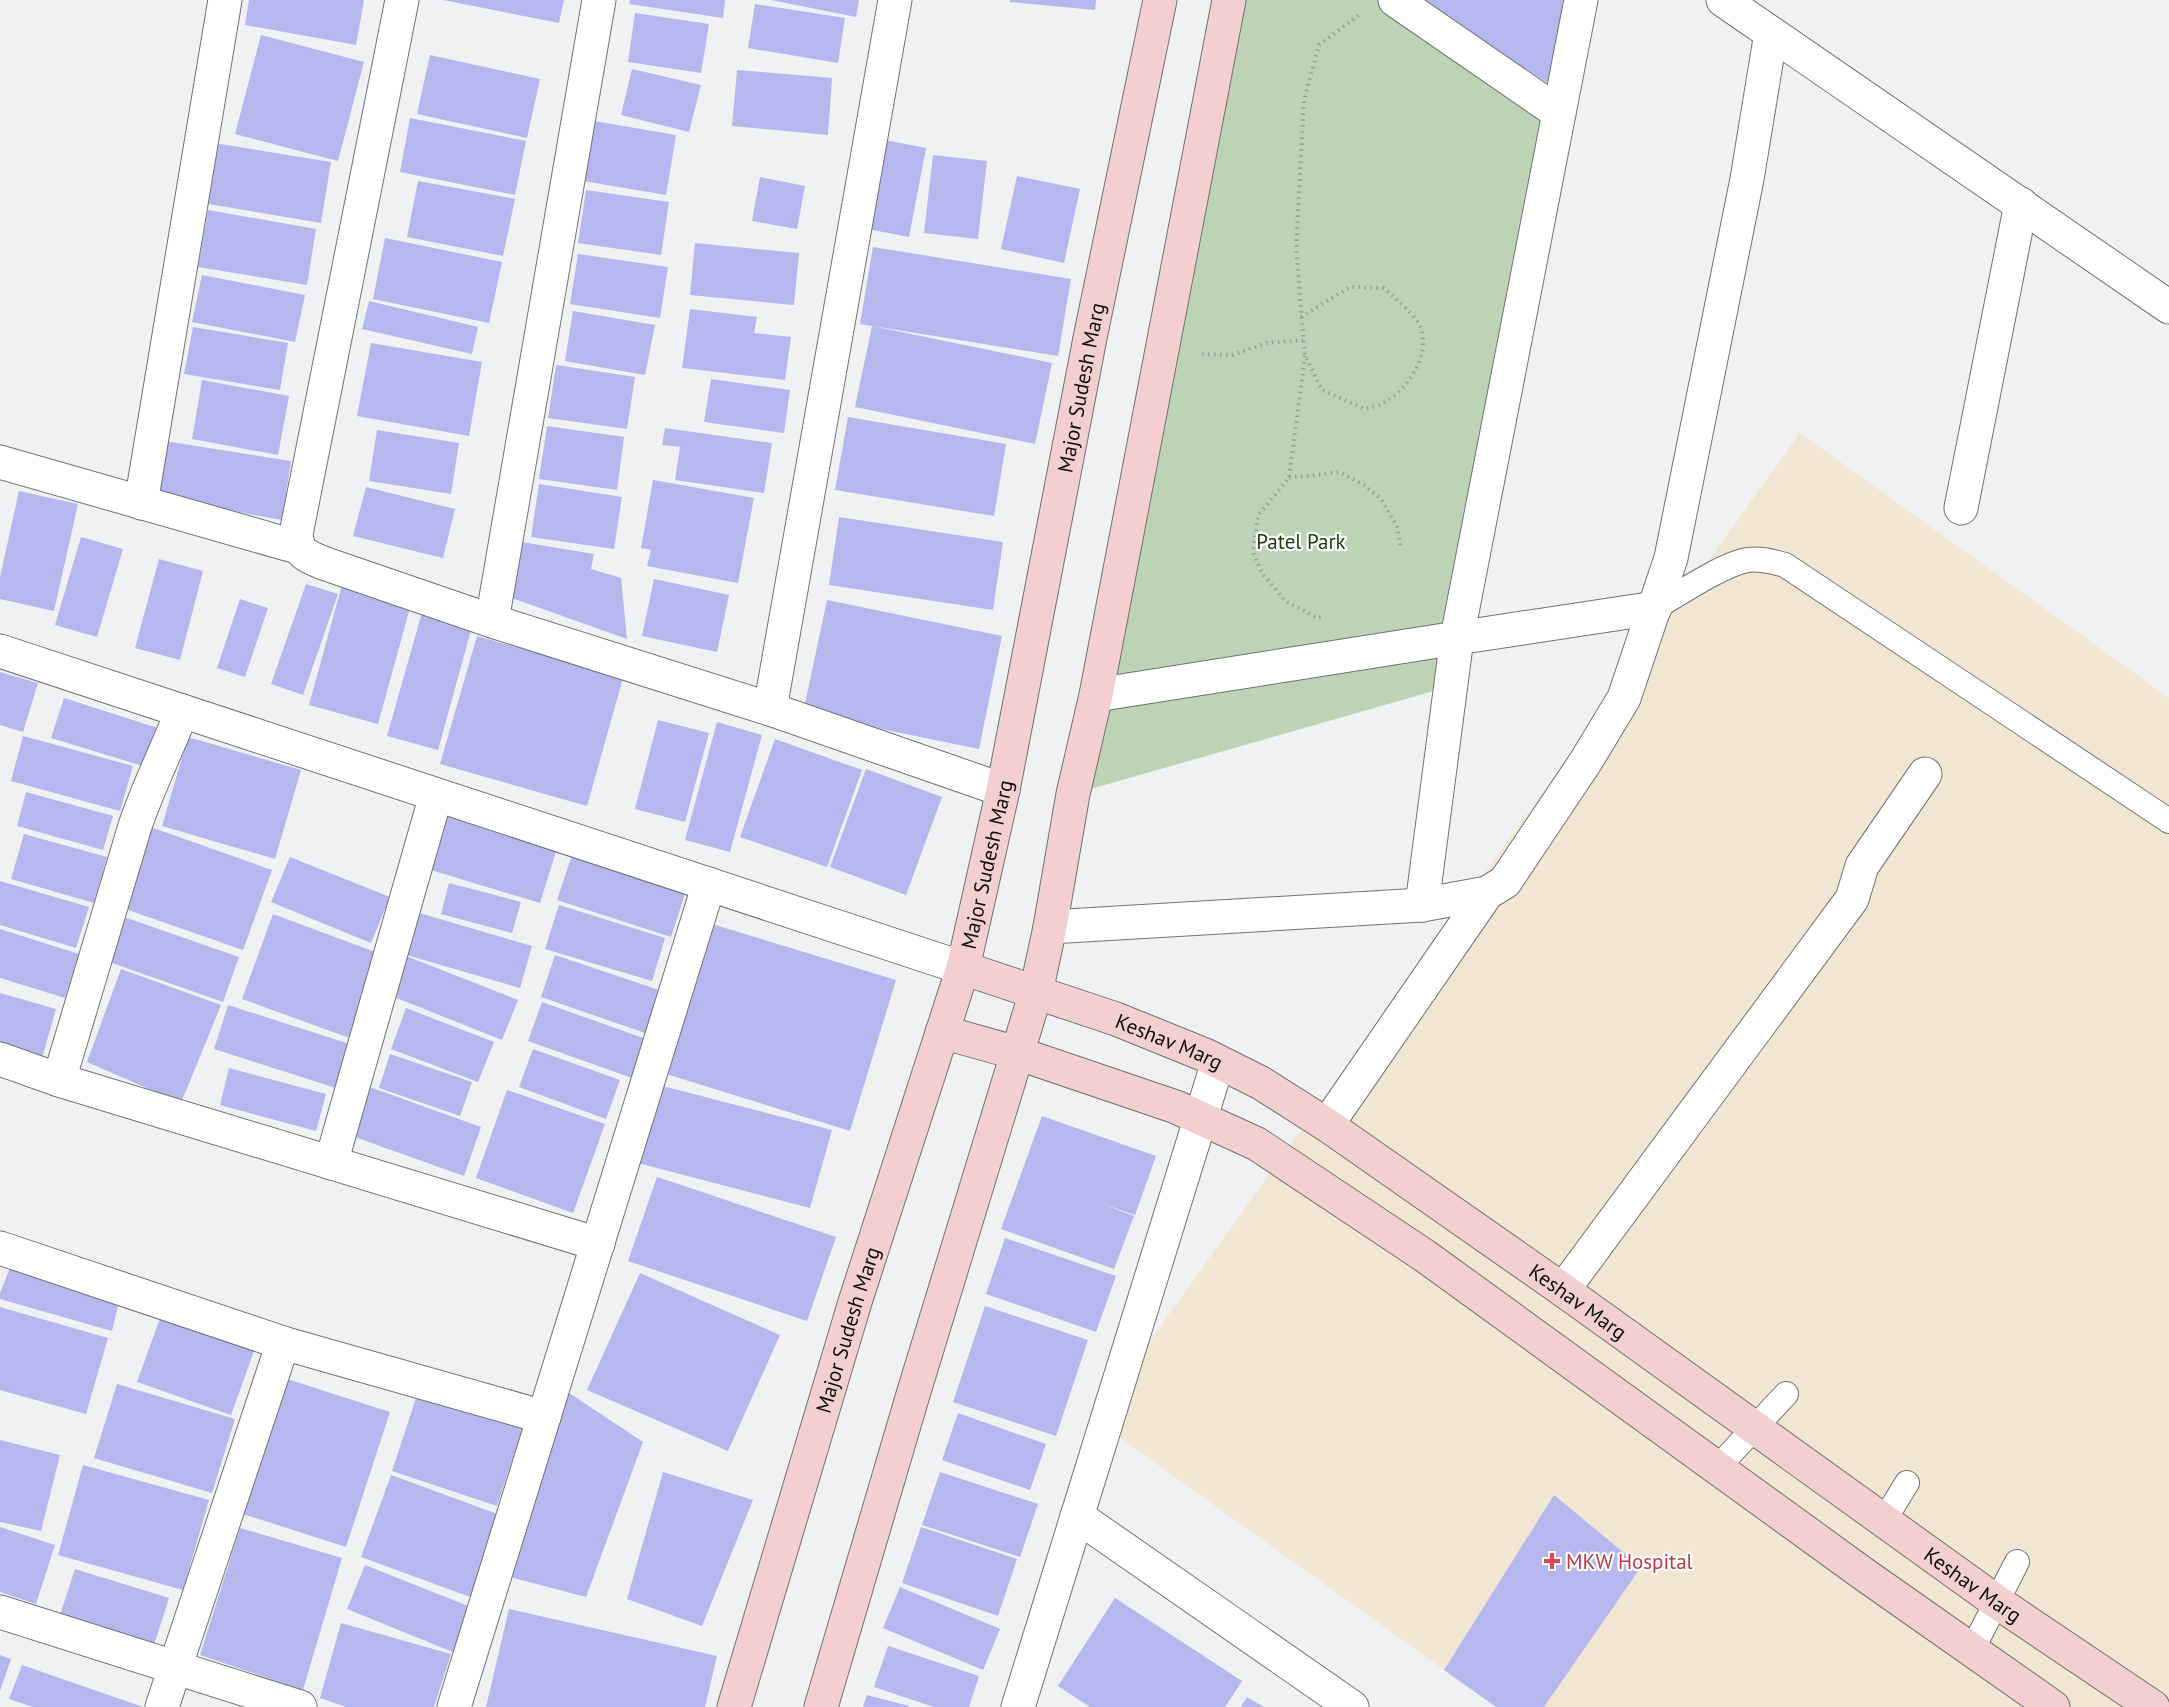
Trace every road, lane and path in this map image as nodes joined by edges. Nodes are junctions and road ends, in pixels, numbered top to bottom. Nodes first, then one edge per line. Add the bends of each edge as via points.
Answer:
1 (225, 0) edge
2 (402, 0) edge
3 (599, 0) edge
4 (896, 0) edge
5 (1160, 0) edge
6 (1229, 0) edge
7 (1395, 0) edge
8 (1581, 0) edge
9 (1723, 0) edge
10 (1362, 13) dead end
11 (1772, 33) junction
12 (1558, 113) junction
13 (2020, 204) junction
14 (2169, 307) edge
15 (1301, 317) junction
16 (1304, 340) junction
17 (1163, 345) junction
18 (1305, 356) junction
19 (0, 462) edge
20 (1289, 478) junction
21 (141, 503) junction
22 (1961, 508) dead end
23 (297, 547) junction
24 (1401, 548) dead end
25 (1655, 608) junction
26 (1328, 616) dead end
27 (492, 621) junction
28 (1457, 638) junction
29 (0, 651) edge
30 (1096, 695) junction
31 (770, 709) junction
32 (182, 711) junction
33 (1925, 774) dead end
34 (1003, 790) junction
35 (436, 795) junction
36 (2169, 821) edge
37 (709, 884) junction
38 (1487, 892) junction
39 (1422, 905) junction
40 (1050, 927) junction
41 (963, 968) junction
42 (1036, 992) junction
43 (942, 1032) junction
44 (1017, 1053) junction
45 (0, 1059) edge
46 (1218, 1062) junction
47 (59, 1080) junction
48 (1201, 1117) junction
49 (1327, 1125) junction
50 (332, 1163) junction
51 (598, 1244) junction
52 (1, 1252) edge
53 (1563, 1290) junction
54 (283, 1343) junction
55 (1786, 1395) dead end
56 (544, 1416) junction
57 (1754, 1428) junction
58 (1718, 1467) junction
59 (1907, 1483) dead end
60 (1077, 1516) junction
61 (1883, 1522) junction
62 (2018, 1562) dead end
63 (1997, 1602) junction
64 (0, 1612) edge
65 (1972, 1650) junction
66 (176, 1668) junction
67 (162, 1707) edge
68 (300, 1707) edge
69 (454, 1707) edge
70 (734, 1707) edge
71 (821, 1707) edge
72 (1018, 1707) edge
73 (1352, 1707) edge
74 (2053, 1707) edge
75 (2153, 1707) edge

1 - 21 street
2 - 23 street via 298,523
3 - 27 street
4 - 31 street
5 - 34 street, Major Sudesh Marg
6 - 17 street
7 - 12 street
8 - 12 street
9 - 11 street
10 - 15 path via 1319,45 1304,100 1296,248
11 - 13 street
11 - 25 street via 1747,179 1671,558
12 - 28 street
13 - 14 street
13 - 22 street
15 - 16 path
15 - 18 path via 1350,287 1384,288 1421,328 1422,352 1417,369 1383,404 1365,409 1322,390
16 - 17 path via 1266,343 1232,355 1204,356
16 - 18 path
17 - 30 street
18 - 20 path
19 - 21 street
20 - 24 path via 1339,472 1364,485 1381,499 1397,526
20 - 26 path via 1258,515 1253,552 1262,573 1285,601 1318,618
21 - 23 street
23 - 27 street via 307,557
25 - 28 street
25 - 36 lane via 1747,560 1785,565
25 - 38 street via 1624,698 1604,734 1517,866 1505,882
27 - 31 street
28 - 30 street
28 - 39 street
29 - 32 street
30 - 40 street via 1073,794
31 - 34 street
32 - 35 street
32 - 47 street via 135,826
33 - 53 street via 1862,866 1852,899
34 - 41 street, Major Sudesh Marg
35 - 37 street
35 - 50 street
37 - 41 street
37 - 51 street
38 - 39 street
38 - 49 street
39 - 40 street
40 - 42 street
41 - 42 street, Keshav Marg
41 - 43 street, Major Sudesh Marg
42 - 44 street
42 - 46 street, Keshav Marg via 1116,1019
43 - 44 street
43 - 70 street, Major Sudesh Marg via 855,1302
44 - 48 street
44 - 71 street
45 - 47 street
46 - 48 street
46 - 49 street, Keshav Marg via 1261,1083
47 - 50 street
48 - 58 street via 1257,1144 1344,1201
48 - 60 street
49 - 53 street, Keshav Marg
50 - 51 street
51 - 56 street
52 - 54 street
53 - 57 street, Keshav Marg
54 - 56 street
54 - 66 street
55 - 57 lane
56 - 69 street
57 - 58 lane
57 - 61 street, Keshav Marg
58 - 65 street
59 - 61 lane
60 - 72 street
60 - 73 street
61 - 63 street, Keshav Marg
62 - 63 lane
63 - 65 lane
63 - 75 street, Keshav Marg
64 - 66 street
65 - 74 street
66 - 67 street
66 - 68 street

